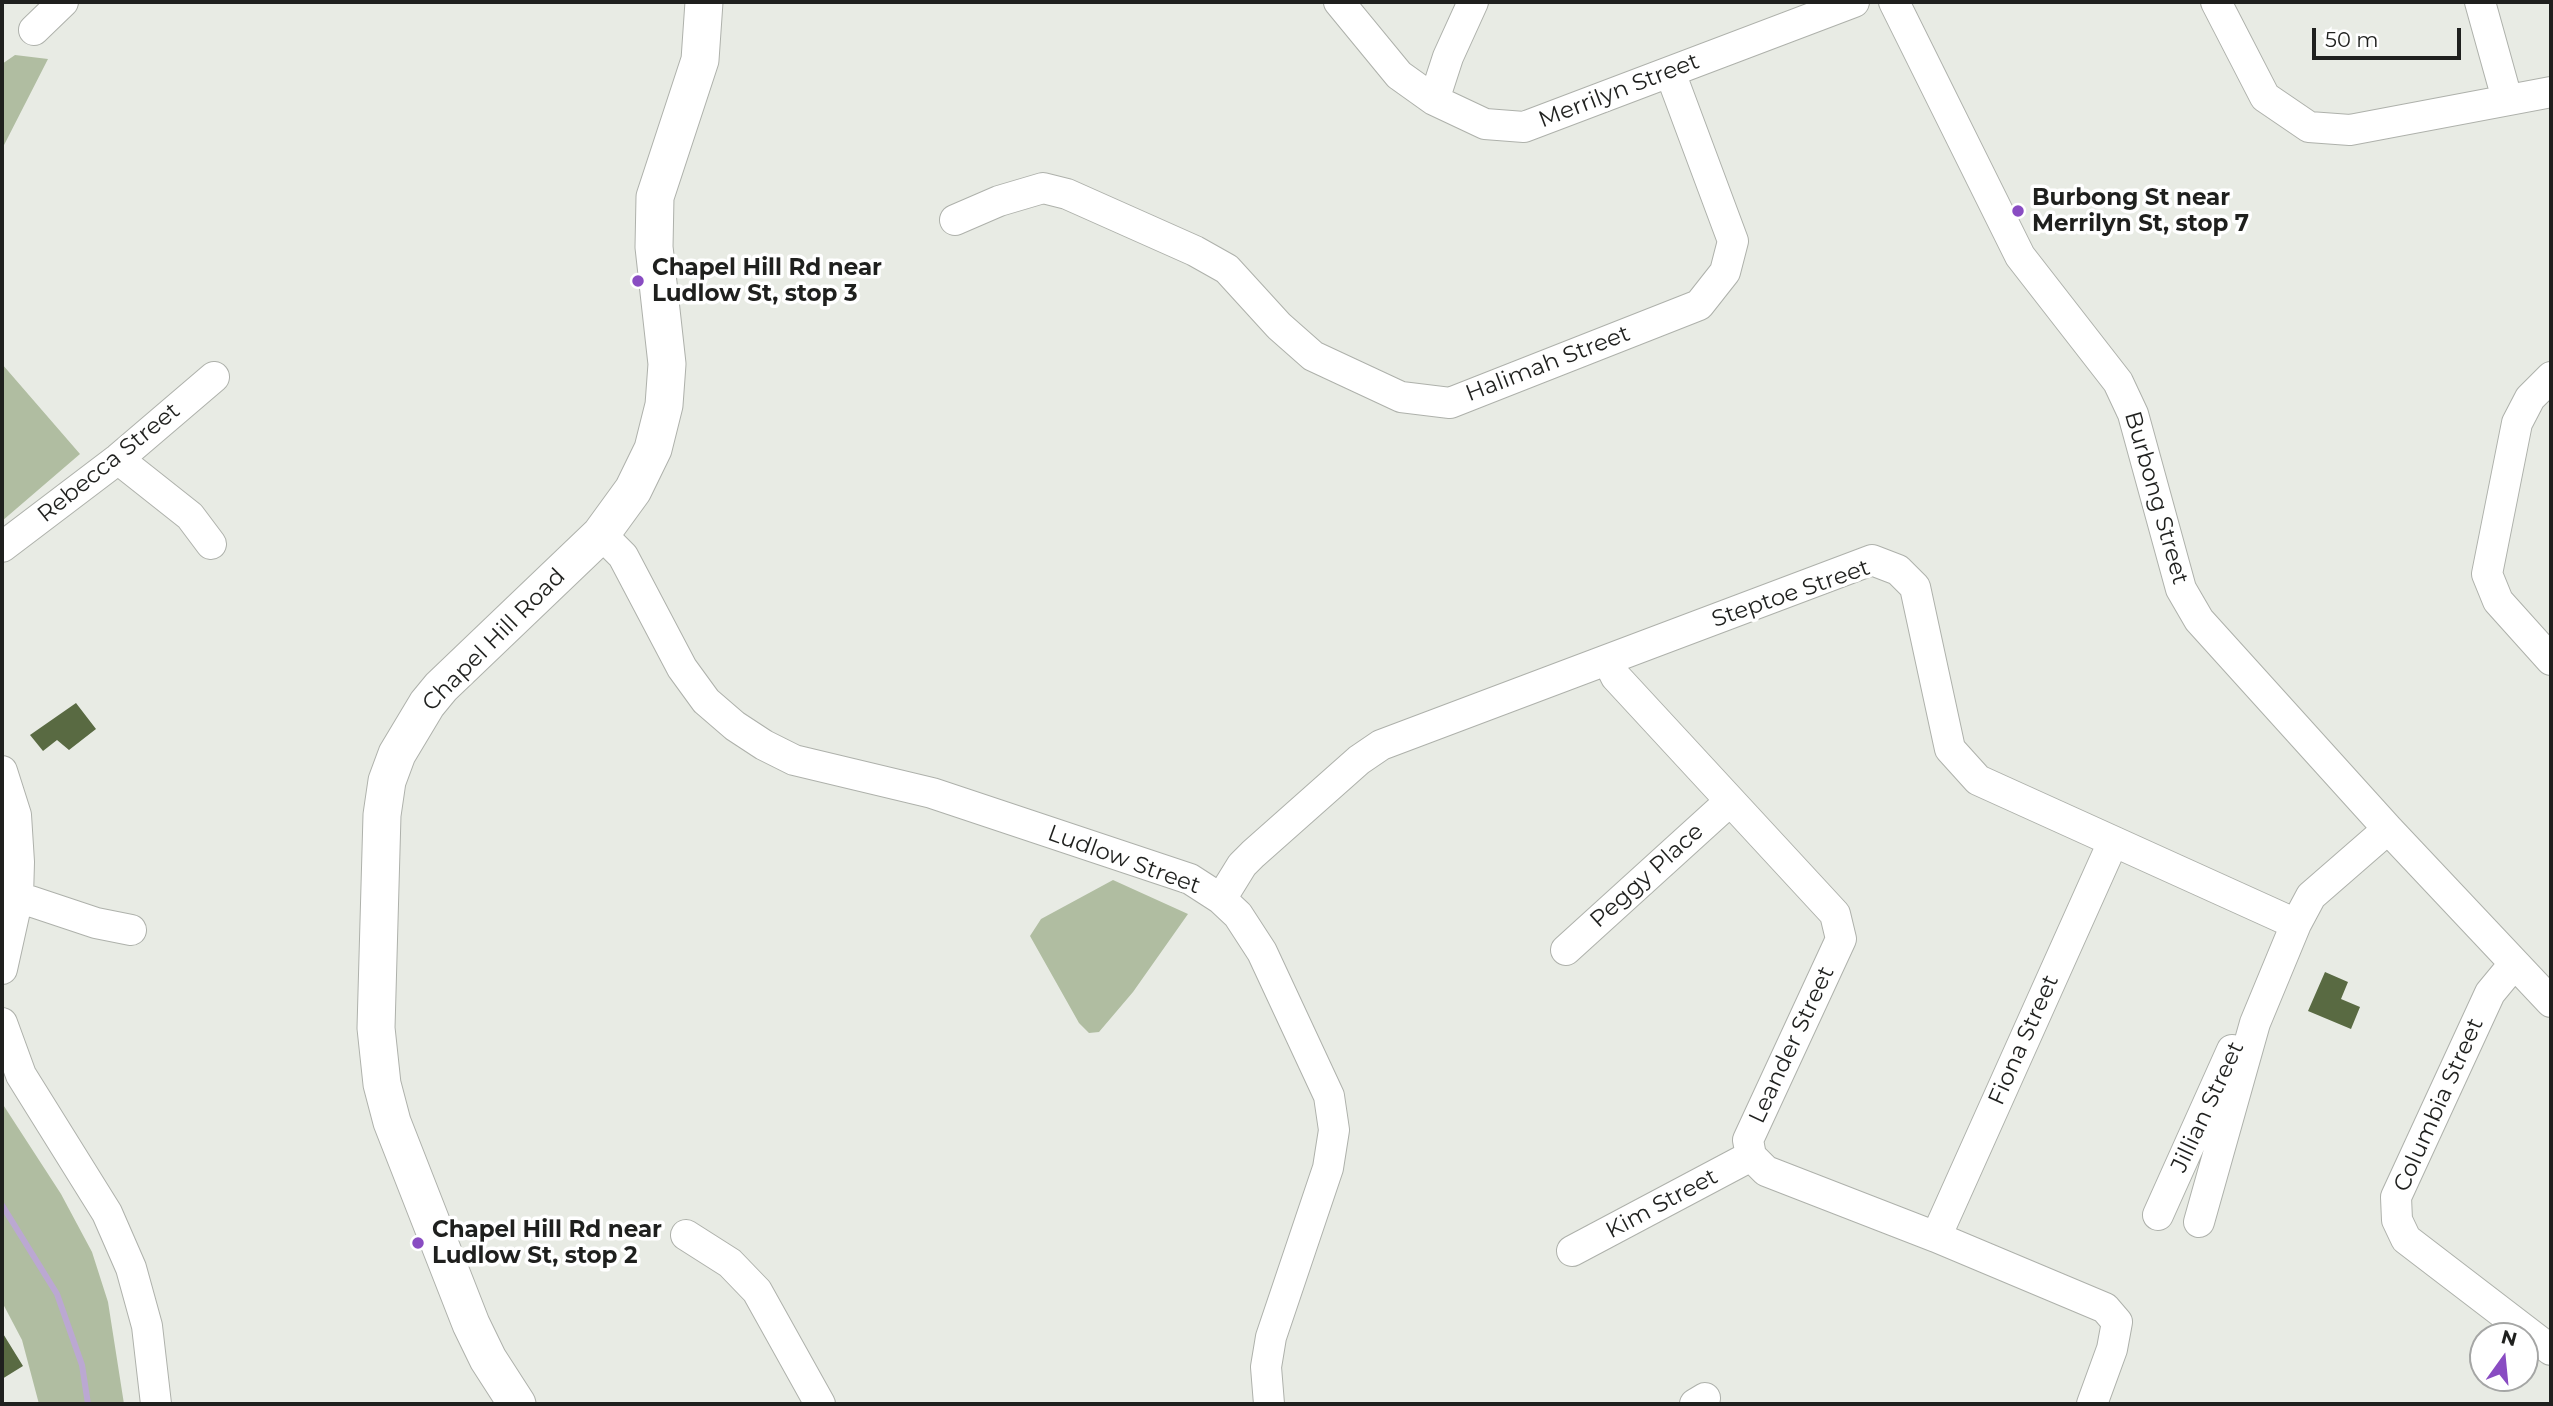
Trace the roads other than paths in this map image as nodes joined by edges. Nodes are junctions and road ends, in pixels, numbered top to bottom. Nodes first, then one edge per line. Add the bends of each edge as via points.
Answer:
1 (63, 2) edge
2 (704, 2) edge
3 (1339, 2) edge
4 (1473, 2) edge
5 (1854, 2) edge
6 (1894, 2) edge
7 (2216, 2) edge
8 (2480, 2) edge
9 (34, 30) dead end
10 (1670, 72) junction
11 (2551, 92) edge
12 (2507, 99) junction
13 (1434, 100) junction
14 (956, 220) dead end
15 (214, 377) dead end
16 (2551, 377) edge
17 (118, 459) junction
18 (601, 534) junction
19 (211, 544) dead end
20 (2, 547) edge
21 (1608, 660) junction
22 (2551, 660) edge
23 (2, 771) edge
24 (1729, 802) junction
25 (2388, 829) junction
26 (2113, 842) junction
27 (18, 897) junction
28 (1221, 899) junction
29 (2296, 924) junction
30 (131, 930) dead end
31 (1566, 950) dead end
32 (2514, 964) junction
33 (2, 969) edge
34 (2262, 1002) junction
35 (2551, 1002) edge
36 (2, 1023) edge
37 (1751, 1156) junction
38 (2158, 1215) dead end
39 (2199, 1222) dead end
40 (686, 1235) dead end
41 (1936, 1237) junction
42 (1572, 1251) dead end
43 (2551, 1350) edge
44 (156, 1404) edge
45 (517, 1404) edge
46 (820, 1404) edge
47 (1269, 1404) edge
48 (2092, 1404) edge

1 - 9 street
2 - 18 main road, Chapel Hill Road via 701,60 655,197 654,247 667,364 664,405 653,449 638,480
3 - 13 street, Merrilyn Street via 1399,75
4 - 13 street
5 - 10 street, Merrilyn Street
6 - 25 street, Burbong Street via 2020,256 2118,382 2133,414 2181,589 2193,610
7 - 12 street via 2265,97 2309,127 2350,130
8 - 12 street
10 - 13 street, Merrilyn Street via 1524,127 1485,124
10 - 14 street, Halimah Street via 1733,241 1725,272 1699,305 1450,402 1401,397 1313,356 1227,269 1067,194 1043,188
11 - 12 street
15 - 17 street, Rebecca Street
16 - 22 street via 2530,398 2517,423 2487,574 2498,601
17 - 19 street via 190,516
17 - 20 street, Rebecca Street
18 - 28 street, Ludlow Street via 623,556 682,668 706,701 764,745 794,760 932,793 1164,870 1190,879
18 - 45 main road, Chapel Hill Road via 427,704 397,754 382,815 376,1028 382,1084 392,1122 471,1324
21 - 24 street, Leander Street via 1616,677
21 - 26 street, Steptoe Street via 1872,560 1898,570 1914,587 1950,749 1978,780
21 - 28 street, Steptoe Street via 1381,746 1359,760 1242,864
23 - 27 street via 16,816
24 - 31 street, Peggy Place
24 - 37 street, Leander Street via 1835,914 1841,939 1748,1140
25 - 29 street via 2315,892
25 - 32 street, Burbong Street
26 - 29 street, Steptoe Street
26 - 41 street, Fiona Street
27 - 30 street
27 - 33 street
28 - 47 street, Ludlow Street via 1238,915 1262,952 1329,1096 1334,1130 1328,1168 1271,1337 1266,1367
29 - 34 street, Jillian Street
32 - 35 street, Burbong Street
32 - 43 street, Columbia Street via 2490,993 2407,1172 2396,1197 2397,1220 2406,1239
34 - 38 street, Jillian Street via 2227,1061
34 - 39 street, Jillian Street
36 - 44 street via 21,1075 107,1213 131,1268 147,1326
37 - 41 street, Leander Street via 1766,1171
37 - 42 street, Kim Street
40 - 46 street via 730,1263 757,1291
41 - 48 street, Leander Street via 2105,1308 2117,1322

